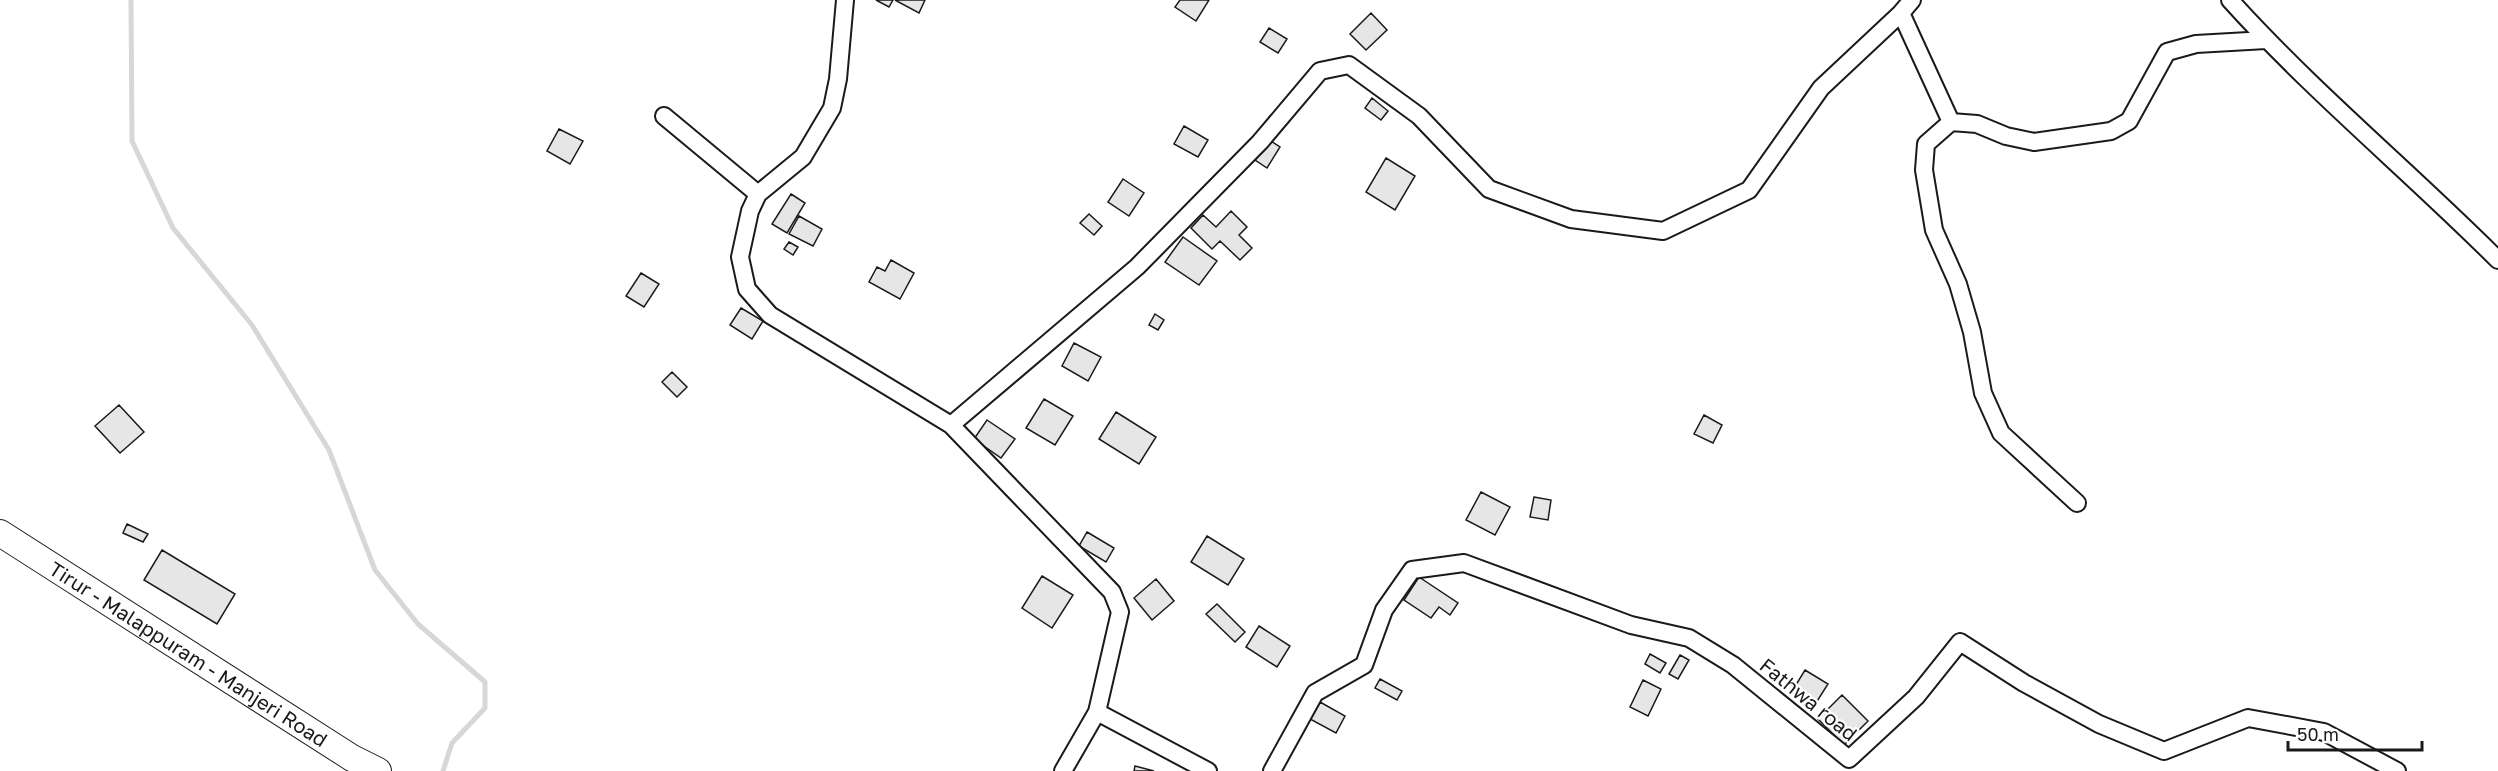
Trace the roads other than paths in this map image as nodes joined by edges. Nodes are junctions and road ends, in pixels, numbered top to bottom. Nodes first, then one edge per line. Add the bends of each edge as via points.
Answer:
1 (844, 0) edge
2 (1912, 0) edge
3 (2230, 0) edge
4 (1901, 13) junction
5 (2266, 40) junction
6 (664, 116) dead end
7 (1951, 122) junction
8 (758, 194) junction
9 (2498, 260) edge
10 (951, 425) junction
11 (2077, 503) dead end
12 (0, 533) edge
13 (1096, 712) junction
14 (378, 771) edge
15 (1063, 771) edge
16 (1208, 771) edge
17 (1272, 771) edge
18 (2397, 771) edge

1 - 8 street via 832,108 803,157
2 - 4 street
3 - 5 street
4 - 7 street
4 - 10 street via 1821,88 1749,190 1663,231 1571,219 1490,189 1419,116 1349,65 1320,72 1260,142 1137,267
5 - 7 street via 2196,44 2167,52 2129,121 2111,131 2034,142 1977,124
5 - 9 street
6 - 8 street
7 - 11 street via 1926,144 1924,170 1934,230 1958,284 1983,393 2001,433
8 - 10 street via 750,211 740,257 747,288 770,315
10 - 13 street via 1112,592 1120,612
12 - 14 main road, Tirur - Malappuram - Manjeri Road
13 - 15 street
13 - 16 street
17 - 18 street, Fathwa road via 1315,693 1364,665 1384,610 1412,570 1464,563 1631,625 1689,638 1733,665 1849,759 1916,697 1960,642 2090,719 2164,751 2248,718 2324,732

